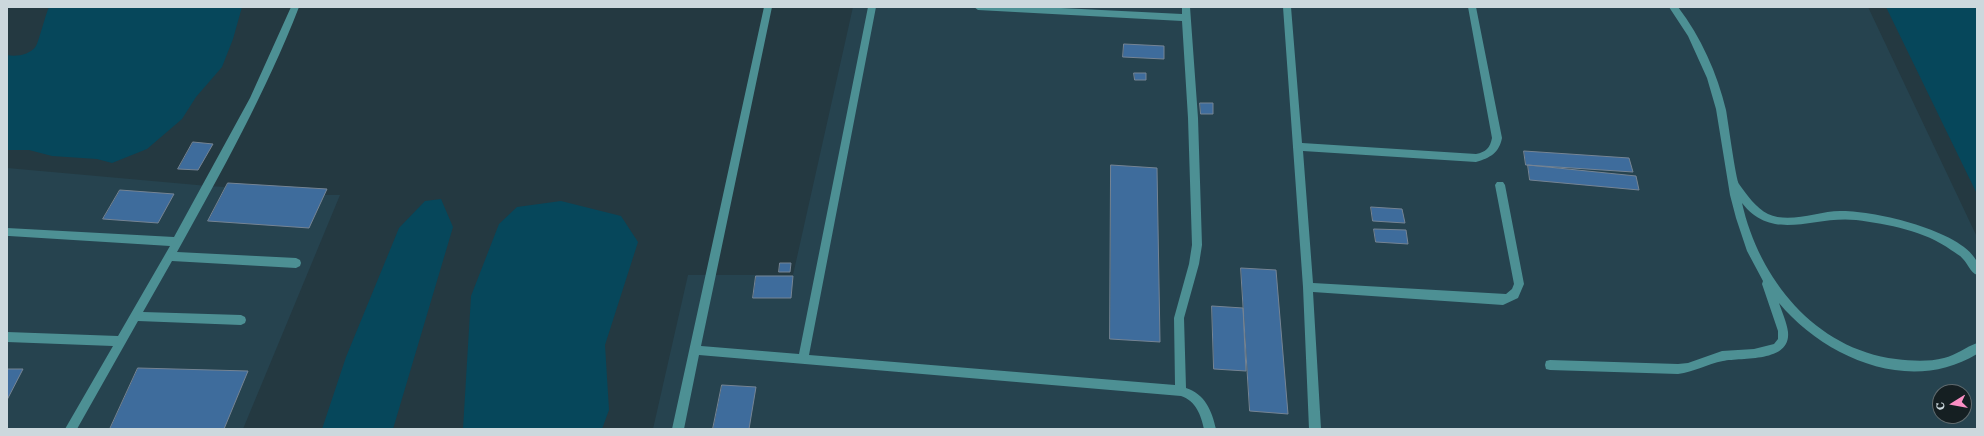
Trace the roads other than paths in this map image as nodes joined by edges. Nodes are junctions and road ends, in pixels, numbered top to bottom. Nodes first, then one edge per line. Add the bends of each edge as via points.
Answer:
1 (295, 7) edge
2 (768, 7) edge
3 (872, 7) edge
4 (978, 7) edge
5 (1186, 7) edge
6 (1287, 7) edge
7 (1472, 7) edge
8 (1673, 7) edge
9 (1126, 11) edge
10 (1186, 18) junction
11 (1299, 147) junction
12 (1500, 185) dead end
13 (1735, 185) junction
14 (9, 232) dead end
15 (178, 242) junction
16 (1752, 248) junction
17 (170, 256) junction
18 (296, 263) dead end
19 (1977, 270) edge
20 (1308, 287) junction
21 (136, 316) junction
22 (240, 320) dead end
23 (7, 337) edge
24 (122, 341) junction
25 (1977, 348) edge
26 (695, 350) junction
27 (803, 359) junction
28 (1550, 365) dead end
29 (1181, 391) junction
30 (71, 429) edge
31 (678, 429) edge
32 (1210, 429) edge
33 (1315, 429) edge

1 - 15 street via 260,89
2 - 26 street
3 - 27 street
4 - 9 street
5 - 10 street
6 - 11 street
7 - 11 street via 1497,138 1493,152 1476,158
8 - 13 street via 1694,39 1714,83
9 - 10 street
10 - 29 street via 1193,118 1197,245 1196,261 1181,307
11 - 20 street
12 - 20 street via 1519,284 1518,292 1512,297 1503,300
13 - 16 street via 1741,218
13 - 19 street via 1759,214 1771,220 1799,220 1840,215 1888,222 1942,239 1965,253
14 - 15 street
15 - 17 street
16 - 25 street via 1781,299 1805,324 1849,352 1876,361 1924,366 1947,363 1964,357
16 - 28 street via 1783,331 1783,341 1777,348 1754,354 1722,356 1678,369
17 - 18 street
17 - 21 street
20 - 33 street
21 - 22 street
21 - 24 street
23 - 24 street
24 - 30 street
26 - 27 street
26 - 31 street
27 - 29 street
29 - 32 street via 1199,402

